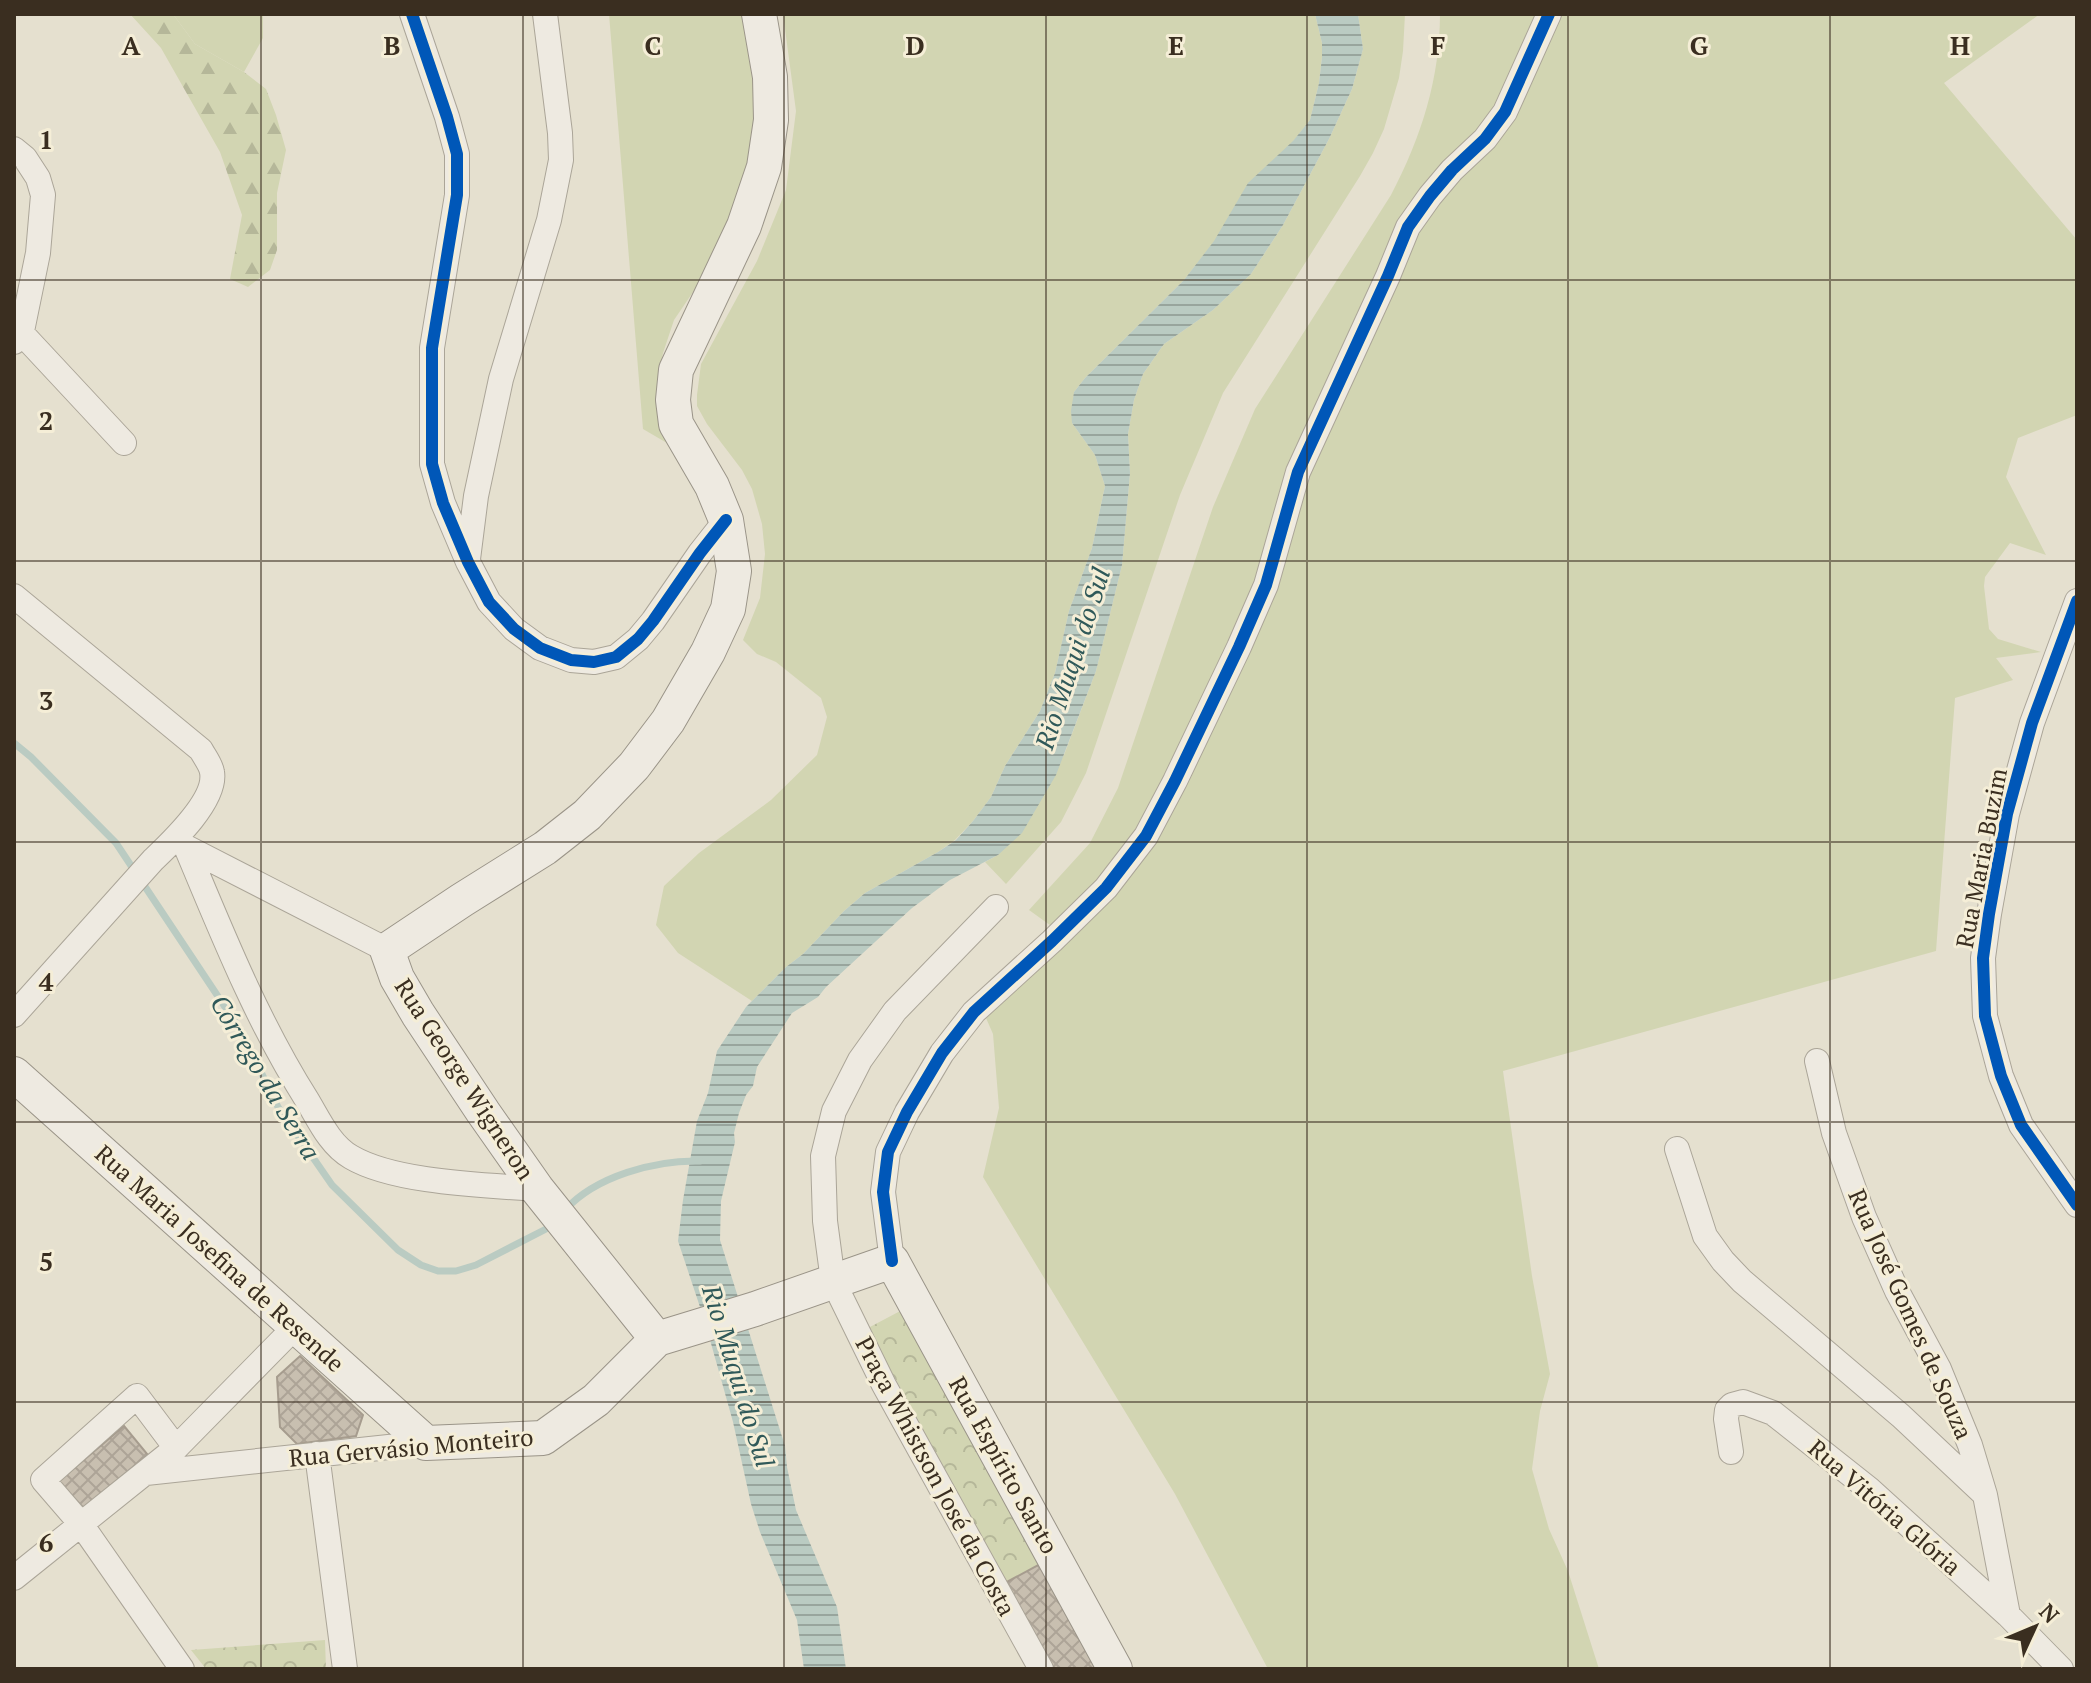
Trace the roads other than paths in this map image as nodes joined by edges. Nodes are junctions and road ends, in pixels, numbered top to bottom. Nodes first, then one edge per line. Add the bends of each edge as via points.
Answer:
1 (412, 14) edge
2 (545, 14) edge
3 (759, 14) edge
4 (1549, 14) edge
5 (14, 149) edge
6 (17, 333) edge
7 (124, 443) dead end
8 (726, 520) junction
9 (468, 562) junction
10 (14, 596) edge
11 (2077, 601) edge
12 (180, 843) junction
13 (996, 907) dead end
14 (387, 950) junction
15 (14, 1015) edge
16 (1817, 1061) dead end
17 (14, 1074) edge
18 (1677, 1149) dead end
19 (2077, 1205) edge
20 (551, 1207) junction
21 (892, 1261) junction
22 (833, 1281) junction
23 (296, 1326) junction
24 (673, 1335) junction
25 (426, 1443) junction
26 (176, 1448) junction
27 (1731, 1452) dead end
28 (317, 1454) junction
29 (144, 1473) junction
30 (1985, 1495) junction
31 (81, 1524) junction
32 (18, 1569) edge
33 (2008, 1615) junction
34 (182, 1669) edge
35 (345, 1669) edge
36 (1041, 1669) edge
37 (1115, 1669) edge
38 (2061, 1669) edge

1 - 9 street via 457,154 457,195 432,348 432,464
2 - 9 street via 561,160 549,220 501,379
3 - 8 main road via 770,77 764,167 744,226 676,370 673,400 676,424
4 - 21 street via 1505,112 1408,227 1298,472 1266,585 1146,836 1106,888 974,1012 907,1112 888,1152 883,1192
5 - 6 street via 38,178 43,195 38,253
6 - 7 street
8 - 9 street via 638,639 616,657 594,662 540,648 514,629 489,602
8 - 14 main road via 734,571 728,609 668,721 634,766 587,815 545,848
10 - 12 street via 201,750 212,772 211,790
11 - 19 street, Rua Maria Buzim via 2032,723 2007,814 1983,958 1985,1016 2001,1076 2021,1125
12 - 14 street
12 - 15 street via 153,860
12 - 20 street via 284,1065 330,1138 351,1157 376,1167
13 - 22 street, Praça Whistson José da Costa via 895,1011 860,1060 834,1111 823,1156
14 - 20 main road, Rua George Wigneron via 418,1014
16 - 30 street, Rua José Gomes de Souza via 1834,1133 1864,1217 1939,1369
17 - 23 main road, Rua Maria Josefina de Resende
18 - 30 street via 1705,1236 1723,1261
20 - 24 main road, Rua George Wigneron
21 - 22 main road
21 - 37 main road, Rua Espírito Santo
22 - 24 main road
22 - 36 street, Praça Whistson José da Costa via 884,1385
23 - 25 main road, Rua Maria Josefina de Resende
23 - 26 street
24 - 25 main road, Rua Gervásio Monteiro via 543,1438
25 - 28 street, Rua Gervásio Monteiro
26 - 29 street
26 - 31 street via 137,1396 43,1480
27 - 33 street, Rua Vitória Glória via 1726,1419 1732,1405 1743,1402 1773,1413 1869,1489
28 - 29 street, Rua Gervásio Monteiro
28 - 35 street
29 - 31 street
30 - 33 street, Rua José Gomes de Souza
31 - 32 street
31 - 34 street
33 - 38 street, Rua Vitória Glória

